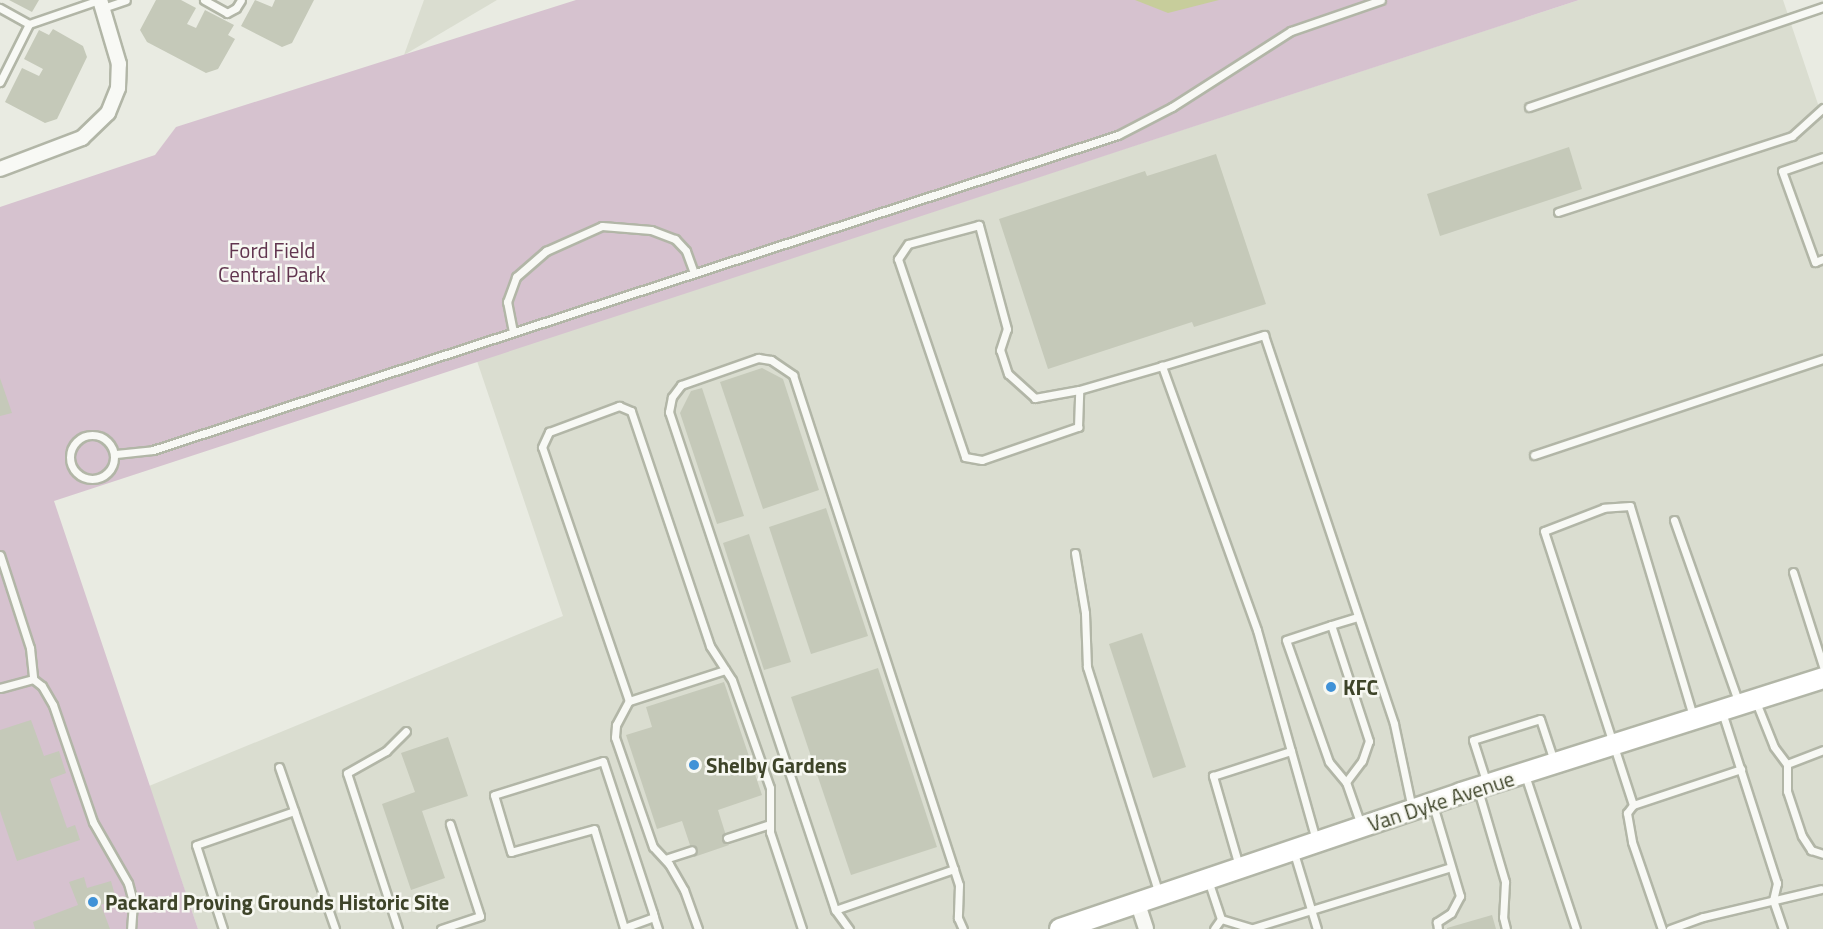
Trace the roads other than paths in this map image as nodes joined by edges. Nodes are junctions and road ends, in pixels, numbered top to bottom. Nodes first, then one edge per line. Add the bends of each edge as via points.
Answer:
1 (126, 0) edge
2 (204, 0) edge
3 (241, 0) edge
4 (1381, 0) edge
5 (101, 3) edge
6 (1823, 7) edge
7 (0, 8) edge
8 (29, 24) junction
9 (0, 82) edge
10 (1529, 106) dead end
11 (1823, 108) edge
12 (1823, 158) edge
13 (0, 169) edge
14 (1558, 212) dead end
15 (1823, 259) edge
16 (694, 273) junction
17 (513, 332) junction
18 (1823, 359) edge
19 (1162, 366) junction
20 (1079, 390) junction
21 (116, 454) junction
22 (1534, 455) dead end
23 (1674, 520) dead end
24 (1075, 553) dead end
25 (0, 555) edge
26 (1793, 573) dead end
27 (1358, 617) junction
28 (1331, 625) junction
29 (1823, 666) edge
30 (725, 670) junction
31 (1823, 678) edge
32 (33, 679) junction
33 (0, 688) edge
34 (629, 701) junction
35 (1739, 705) junction
36 (1694, 719) junction
37 (406, 731) dead end
38 (1616, 744) junction
39 (1823, 750) edge
40 (1292, 751) junction
41 (1555, 763) junction
42 (1787, 764) junction
43 (279, 767) dead end
44 (1741, 770) junction
45 (1524, 773) junction
46 (1346, 782) junction
47 (1482, 786) junction
48 (1432, 803) junction
49 (1633, 805) junction
50 (1412, 810) junction
51 (294, 811) junction
52 (450, 824) dead end
53 (770, 824) junction
54 (1362, 827) junction
55 (727, 838) dead end
56 (1317, 842) junction
57 (692, 850) dead end
58 (1293, 850) junction
59 (1823, 854) edge
60 (665, 859) junction
61 (1451, 867) junction
62 (954, 869) junction
63 (1240, 869) junction
64 (1208, 880) junction
65 (1822, 891) edge
66 (1159, 896) junction
67 (1773, 900) junction
68 (1138, 904) junction
69 (835, 910) junction
70 (1310, 910) junction
71 (654, 917) junction
72 (1221, 919) junction
73 (131, 929) edge
74 (224, 929) edge
75 (335, 929) edge
76 (398, 929) edge
77 (441, 929) edge
78 (658, 929) edge
79 (698, 929) edge
80 (802, 929) edge
81 (849, 929) edge
82 (963, 929) edge
83 (1060, 929) edge
84 (1146, 929) edge
85 (1215, 929) edge
86 (1253, 929) edge
87 (1317, 929) edge
88 (1438, 929) edge
89 (1506, 929) edge
90 (1576, 929) edge
91 (1662, 929) edge
92 (1670, 929) edge
93 (1783, 929) edge

1 - 5 lane
2 - 3 lane via 227,12
4 - 16 lane via 1291,31 1172,107 1118,135
5 - 8 lane
5 - 13 street via 119,64 114,100 103,121 88,134
6 - 10 lane
7 - 8 lane
8 - 9 lane
11 - 14 lane via 1792,136
12 - 15 lane via 1782,171 1815,262
16 - 17 lane
16 - 17 lane via 686,251 675,239 651,230 602,226 546,250 516,277 507,302
17 - 21 lane via 153,450
18 - 22 lane
19 - 20 lane
19 - 27 lane via 1264,335
19 - 40 lane via 1257,630
20 - 20 lane via 1078,427 982,460 964,457 898,259 908,244 979,225 1007,328 1000,350 1008,374 1035,398
21 - 21 lane via 108,441 89,434 76,439 69,450 70,465 74,473 94,479 106,473
23 - 35 lane
24 - 66 lane via 1085,613 1087,667
25 - 32 lane via 30,648
26 - 29 lane
27 - 28 lane
27 - 50 lane via 1394,724
28 - 46 lane via 1369,741 1362,761
28 - 46 lane via 1286,640 1329,762
30 - 34 lane
30 - 34 lane via 710,646 631,411 620,406 549,432 542,447
30 - 53 lane via 770,788
31 - 35 main road, Van Dyke Avenue
32 - 33 lane
32 - 73 lane via 53,705 93,822 128,883 133,902
34 - 60 lane via 616,725 615,737 653,847
35 - 36 main road, Van Dyke Avenue
35 - 42 lane
35 - 44 lane
36 - 38 main road, Van Dyke Avenue
36 - 38 lane via 1630,506 1604,508 1544,531
37 - 76 lane via 386,751 347,773
38 - 41 main road, Van Dyke Avenue
38 - 49 lane
39 - 42 lane
40 - 56 lane
40 - 63 lane via 1213,776
41 - 45 main road, Van Dyke Avenue
41 - 47 lane via 1540,719 1473,740
42 - 59 lane via 1787,791 1802,836 1811,850
43 - 51 lane
44 - 49 lane
44 - 67 lane via 1777,883
45 - 47 main road, Van Dyke Avenue
45 - 90 lane
46 - 54 lane
47 - 48 main road, Van Dyke Avenue
47 - 89 lane via 1505,882
48 - 50 main road, Van Dyke Avenue
48 - 61 lane
49 - 91 lane via 1627,813 1632,842
50 - 54 main road, Van Dyke Avenue
51 - 74 lane via 196,845
51 - 75 lane
52 - 77 lane via 480,916
53 - 55 lane
53 - 80 lane
54 - 56 main road, Van Dyke Avenue
56 - 58 main road, Van Dyke Avenue
57 - 60 lane
58 - 63 main road, Van Dyke Avenue
58 - 70 lane
60 - 79 lane via 684,890
61 - 70 lane
61 - 88 lane via 1460,896 1451,912 1437,922
62 - 69 lane
62 - 69 lane via 793,375 771,360 758,358 681,385 672,397 669,412
62 - 82 lane via 959,885 958,918
63 - 64 main road, Van Dyke Avenue
64 - 66 main road, Van Dyke Avenue
64 - 72 lane
65 - 67 lane
66 - 68 main road, Van Dyke Avenue
67 - 92 lane
67 - 93 lane
68 - 83 main road, Van Dyke Avenue
68 - 84 street
69 - 81 lane
70 - 86 lane
70 - 87 lane
71 - 71 lane via 603,761 494,795 511,852 594,829 624,928
71 - 78 lane
72 - 85 lane
72 - 86 lane

